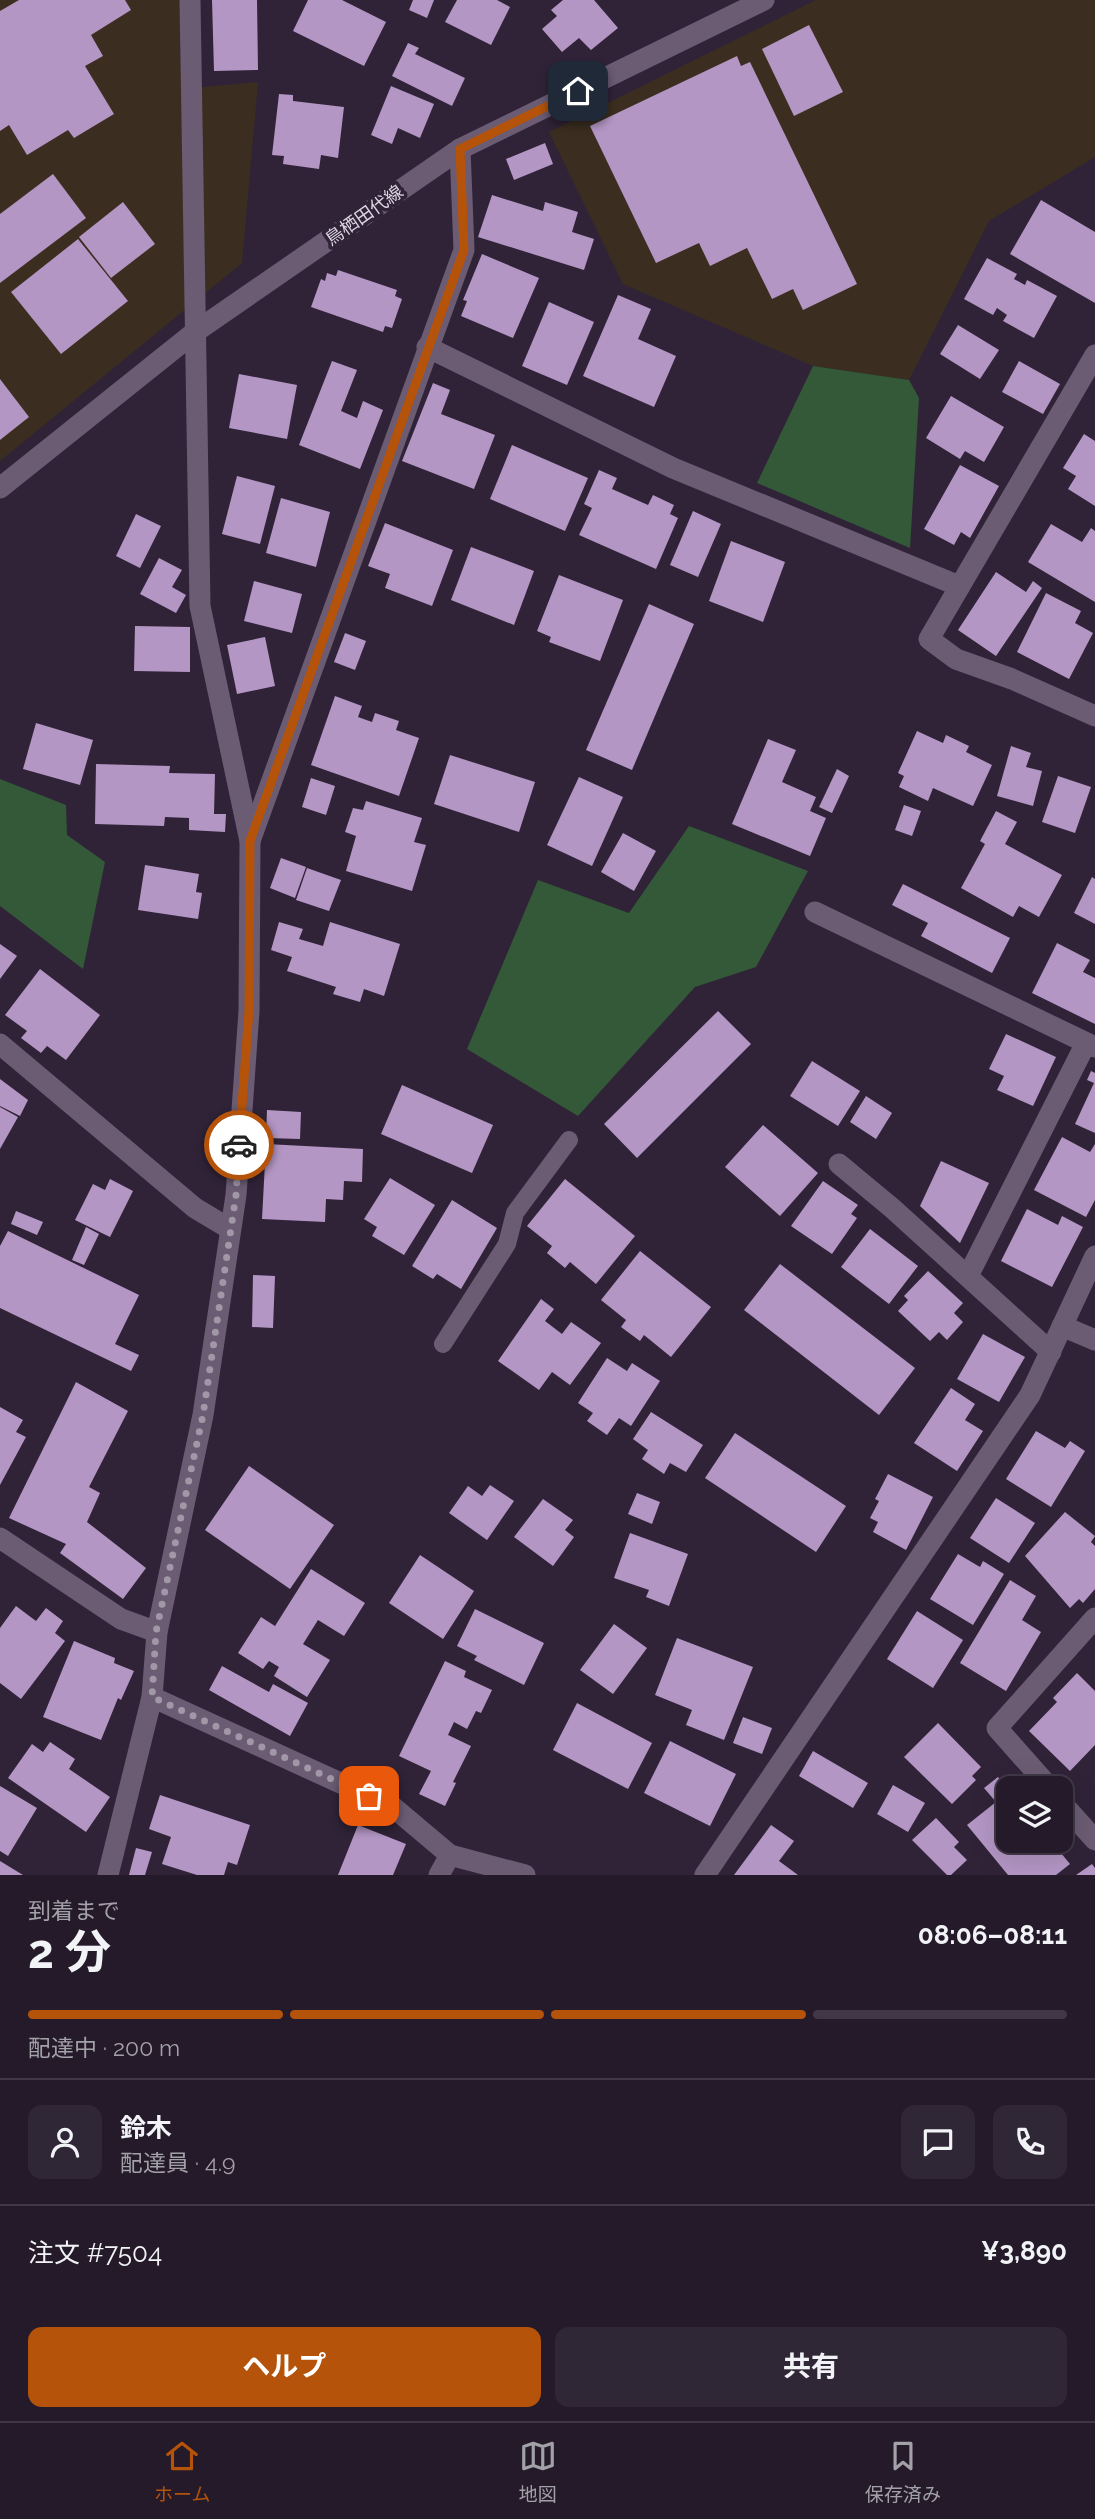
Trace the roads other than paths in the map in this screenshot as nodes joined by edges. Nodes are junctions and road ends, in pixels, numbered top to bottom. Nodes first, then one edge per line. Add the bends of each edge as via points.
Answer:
1 (190, 0) edge
2 (764, 0) edge
3 (460, 149) junction
4 (195, 332) junction
5 (427, 347) junction
6 (1095, 355) edge
7 (0, 487) edge
8 (959, 586) junction
9 (1095, 716) edge
10 (250, 841) junction
11 (815, 912) dead end
12 (0, 1044) edge
13 (1091, 1045) edge
14 (569, 1140) dead end
15 (839, 1164) dead end
16 (230, 1229) junction
17 (1095, 1256) edge
18 (968, 1276) junction
19 (1062, 1326) junction
20 (1095, 1340) edge
21 (443, 1344) dead end
22 (1051, 1352) junction
23 (0, 1538) edge
24 (1095, 1618) edge
25 (156, 1632) junction
26 (152, 1697) junction
27 (1039, 1776) edge
28 (1073, 1815) edge
29 (1095, 1840) edge
30 (450, 1856) junction
31 (108, 1875) edge
32 (439, 1875) edge
33 (525, 1875) edge
34 (705, 1875) edge

1 - 4 street
2 - 3 street, 鳥栖田代線
3 - 4 street, 鳥栖田代線
3 - 5 street via 464,250
4 - 7 street, 鳥栖田代線
4 - 10 street via 200,606
5 - 8 street via 673,468
5 - 10 street
6 - 8 street
8 - 9 street via 929,639 957,659
10 - 16 street via 249,1011
11 - 13 street
12 - 16 street via 195,1208
13 - 18 street
14 - 21 lane via 515,1213 508,1244
15 - 18 street
16 - 25 street via 203,1415
17 - 19 street
18 - 22 street
19 - 20 street
19 - 22 street
22 - 34 street via 1030,1395
23 - 25 street via 121,1619
24 - 27 street via 997,1728
25 - 26 street
26 - 30 street via 393,1807
26 - 31 street
28 - 29 street
30 - 32 street
30 - 33 street

